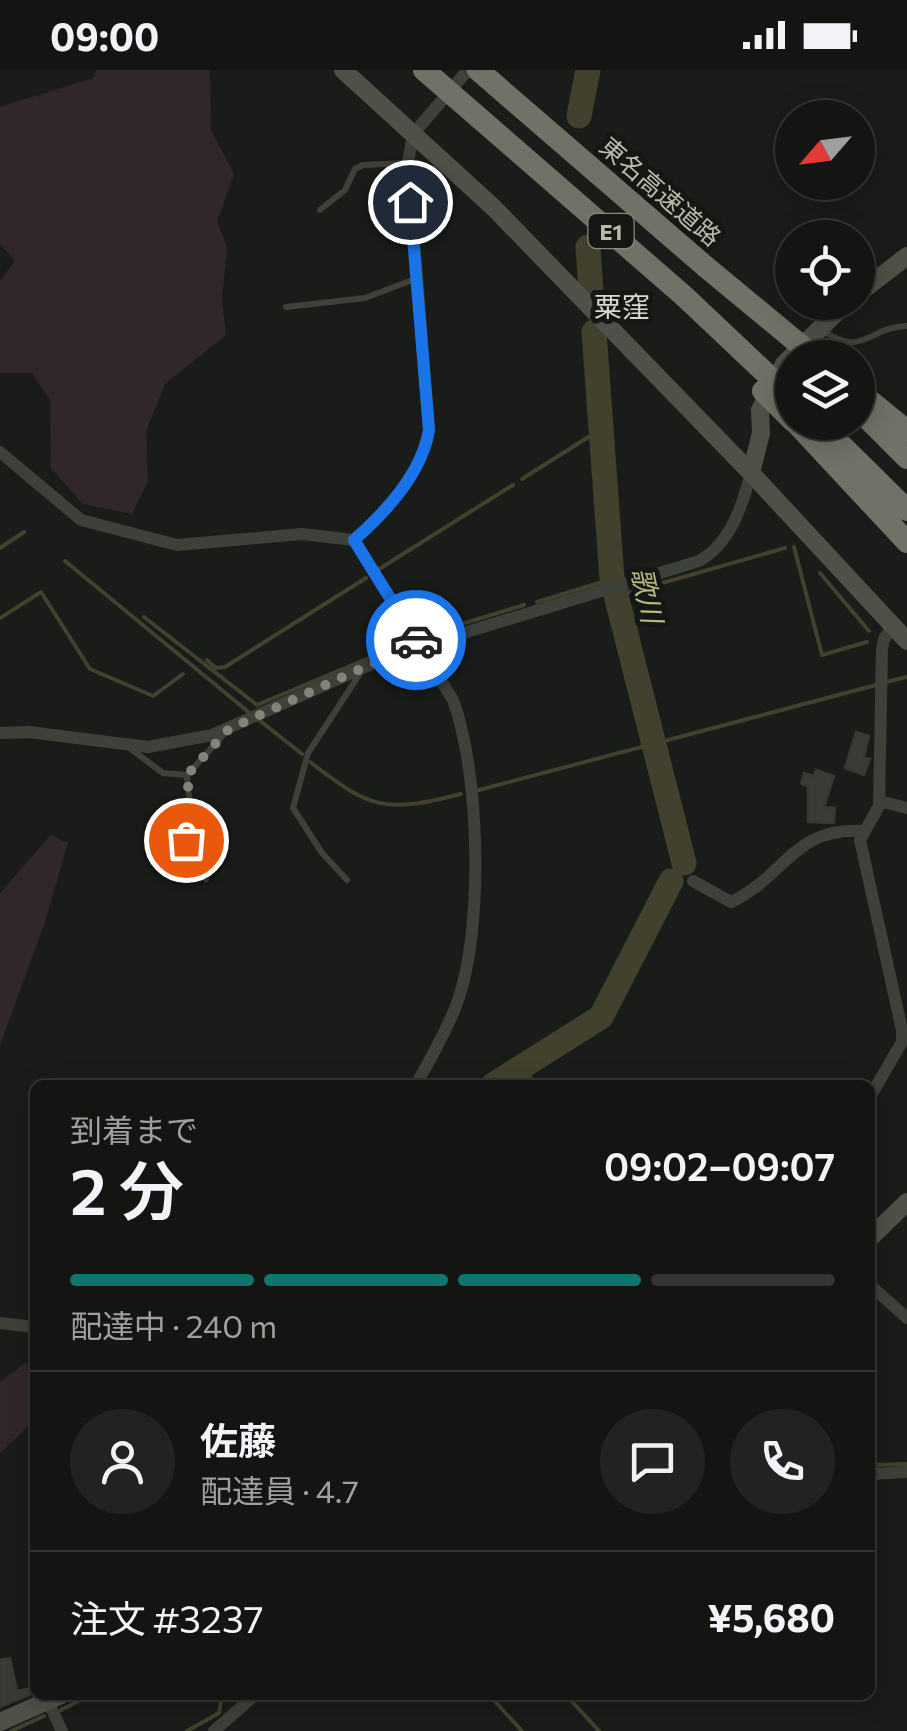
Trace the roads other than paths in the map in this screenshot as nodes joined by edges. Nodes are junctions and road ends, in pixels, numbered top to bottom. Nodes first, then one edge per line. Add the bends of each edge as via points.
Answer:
1 (343, 70) edge
2 (424, 70) edge
3 (468, 70) edge
4 (478, 70) edge
5 (413, 134) junction
6 (408, 163) junction
7 (534, 163) junction
8 (320, 210) dead end
9 (907, 256) edge
10 (706, 267) junction
11 (415, 278) junction
12 (875, 281) edge
13 (286, 307) dead end
14 (828, 320) edge
15 (907, 326) edge
16 (820, 327) junction
17 (783, 340) edge
18 (794, 340) edge
19 (775, 382) edge
20 (775, 403) edge
21 (875, 412) edge
22 (875, 420) edge
23 (907, 431) edge
24 (827, 440) edge
25 (828, 440) edge
26 (0, 452) edge
27 (907, 458) edge
28 (751, 472) junction
29 (907, 510) edge
30 (354, 540) junction
31 (907, 542) edge
32 (893, 626) junction
33 (907, 640) edge
34 (420, 646) junction
35 (365, 667) junction
36 (229, 729) junction
37 (0, 733) edge
38 (126, 746) junction
39 (187, 775) junction
40 (879, 802) junction
41 (907, 808) edge
42 (863, 831) junction
43 (206, 879) dead end
44 (347, 880) dead end
45 (693, 882) dead end
46 (418, 1080) edge
47 (875, 1088) edge
48 (907, 1202) edge
49 (875, 1233) edge
50 (875, 1289) edge
51 (907, 1318) edge
52 (0, 1324) edge
53 (30, 1327) edge
54 (907, 1472) edge
55 (875, 1474) edge
56 (45, 1700) edge
57 (52, 1700) edge
58 (249, 1700) edge
59 (228, 1720) junction
60 (0, 1722) edge
61 (62, 1731) edge
62 (214, 1731) edge
63 (243, 1731) edge

1 - 5 street
2 - 7 highway, E1, bridge
3 - 5 street
4 - 10 highway, 東名高速道路 / E1
5 - 6 street
5 - 28 street
6 - 8 lane via 363,164
6 - 11 street
7 - 19 highway, E1, bridge
7 - 20 highway, bridge
9 - 12 street
10 - 17 highway, 東名高速道路 / E1, bridge
10 - 18 highway, bridge
11 - 13 lane via 365,298
11 - 30 street via 429,430 425,451 382,516
14 - 16 street
15 - 16 lane via 849,343
16 - 28 street via 784,364 760,410
21 - 23 highway
22 - 27 highway
24 - 31 highway
25 - 29 highway
26 - 30 street via 81,520 161,541 302,534
28 - 32 street
28 - 34 street via 741,509 708,556
30 - 34 street
32 - 33 street
32 - 40 street via 883,644
34 - 35 street
34 - 46 street via 462,725 475,881 473,943 461,992
35 - 36 street
35 - 44 lane via 308,753 292,808
36 - 38 street via 178,743
36 - 39 lane
37 - 38 street
38 - 39 lane via 163,773
39 - 43 lane via 191,818 185,850
40 - 41 street
40 - 42 street
42 - 45 street via 826,833 806,842 731,902
42 - 47 street via 902,1030 902,1042
48 - 49 street
50 - 51 street
52 - 53 street
54 - 55 street
56 - 60 street
57 - 61 street
58 - 59 street
59 - 62 street
59 - 63 street

